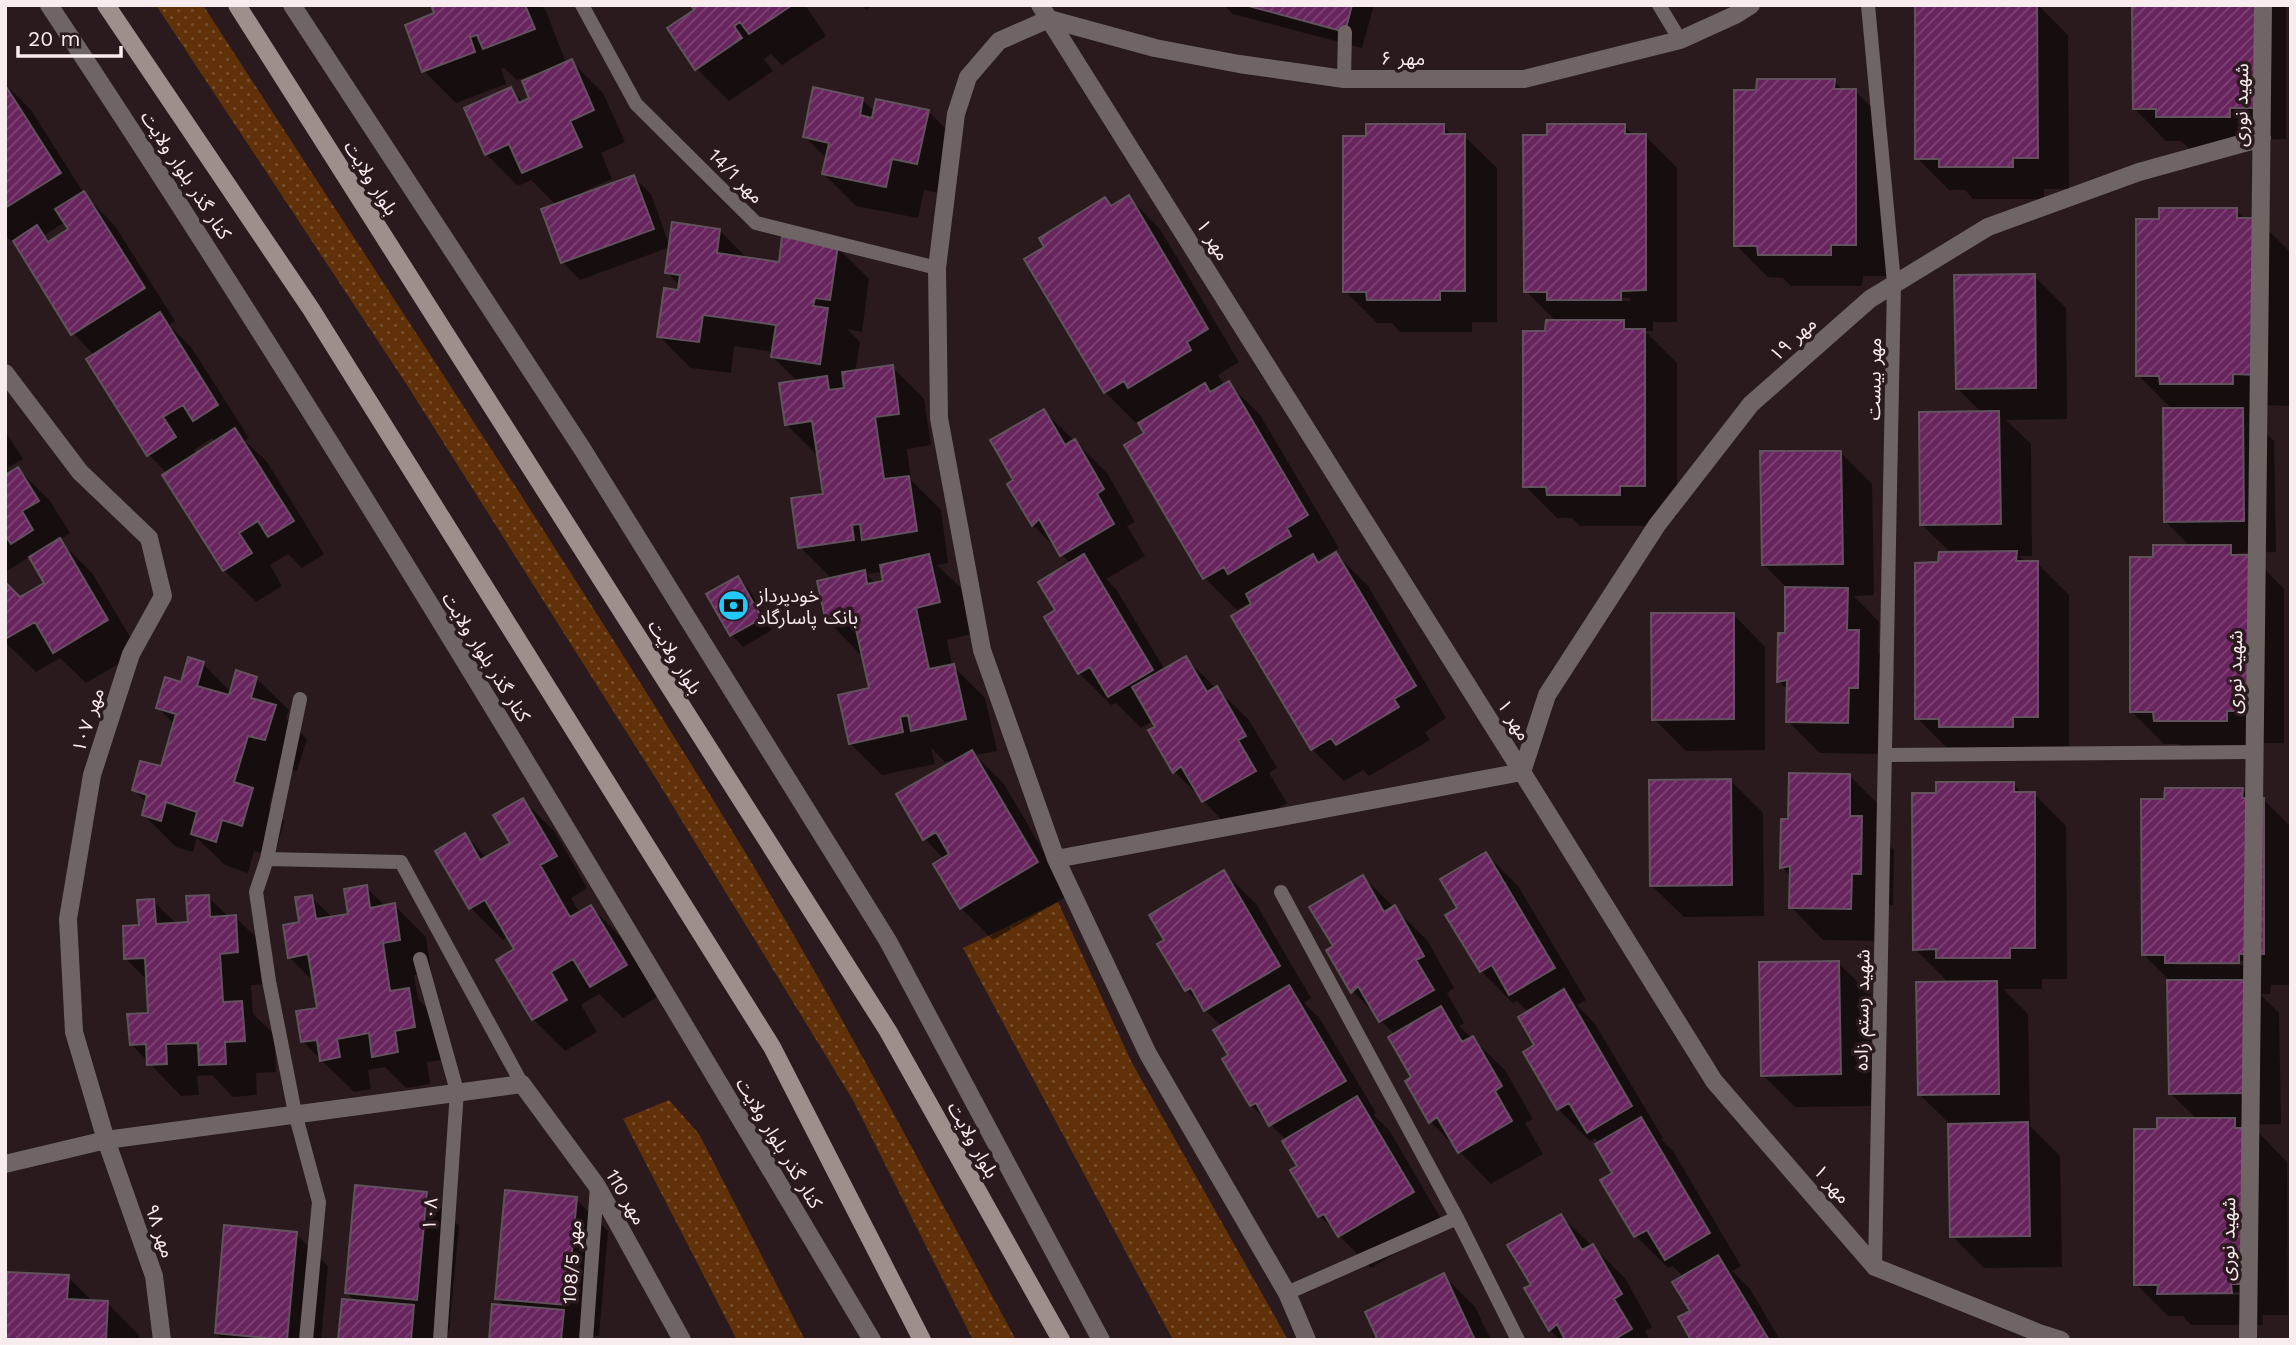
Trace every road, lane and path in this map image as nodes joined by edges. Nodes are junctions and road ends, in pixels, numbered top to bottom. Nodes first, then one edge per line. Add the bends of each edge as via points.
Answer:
1 (49, 5) edge
2 (106, 5) edge
3 (237, 5) edge
4 (292, 5) edge
5 (582, 5) edge
6 (1659, 5) edge
7 (1751, 5) edge
8 (1868, 5) edge
9 (2263, 5) edge
10 (1044, 12) edge
11 (1345, 32) dead end
12 (1680, 40) junction
13 (1344, 79) junction
14 (2262, 138) junction
15 (937, 268) junction
16 (1894, 284) junction
17 (5, 373) edge
18 (300, 699) dead end
19 (2255, 752) junction
20 (1887, 755) junction
21 (1522, 772) junction
22 (267, 859) junction
23 (1056, 859) junction
24 (1281, 892) dead end
25 (420, 958) dead end
26 (522, 1084) junction
27 (457, 1091) junction
28 (295, 1114) junction
29 (106, 1140) junction
30 (5, 1164) edge
31 (597, 1186) junction
32 (1457, 1217) junction
33 (1875, 1267) junction
34 (1287, 1293) junction
35 (162, 1340) edge
36 (306, 1340) edge
37 (440, 1340) edge
38 (586, 1340) edge
39 (681, 1340) edge
40 (872, 1340) edge
41 (922, 1340) edge
42 (1061, 1340) edge
43 (1101, 1340) edge
44 (1307, 1340) edge
45 (1518, 1340) edge
46 (2061, 1340) edge
47 (2248, 1340) edge

1 - 40 street, کنار گذر بلوار ولایت via 272,350 616,910
2 - 41 main road via 310,309 772,1047
3 - 42 main road, بلوار ولایت via 888,1031
4 - 43 street via 590,462 888,941
5 - 15 lane, مهر 14/1 via 636,104 756,223
6 - 12 lane
7 - 12 street, مهر ۶
8 - 16 lane, مهر بیست
9 - 14 street, شهید نوری
10 - 13 street, مهر ۶ via 1155,48
10 - 15 street via 999,41 968,76 956,114
10 - 21 street, مهر ۱
11 - 13 lane
12 - 13 street, مهر ۶ via 1524,79
14 - 16 street, مهر ۱۹ via 2139,172 1987,227
14 - 19 street, شهید نوری
15 - 23 street via 939,418 982,650
16 - 20 lane, مهر بیست
16 - 21 street, مهر ۱۹ via 1870,299 1751,404 1657,525 1546,695
17 - 29 street, مهر ۱۰۷ via 80,472 149,538 163,596 131,654 92,775 68,919 74,1032
18 - 22 lane
19 - 20 lane
19 - 47 street, شهید نوری
20 - 33 lane, شهید رستم زاده
21 - 23 street
21 - 33 street, مهر ۱ via 1714,1081
22 - 26 lane via 401,862
22 - 28 lane via 256,892
23 - 34 street via 1148,1054
24 - 32 lane
25 - 27 lane, ۱۰۸
26 - 27 street
26 - 31 street, مهر 110
27 - 28 street
27 - 37 lane, ۱۰۸
28 - 29 street
28 - 36 lane via 319,1202
29 - 30 street
29 - 35 street, مهر ۹۸ via 153,1276
31 - 38 lane, مهر 108/5
31 - 39 street, مهر 110
32 - 34 lane
32 - 45 lane
33 - 46 street, مهر ۱
34 - 44 street

